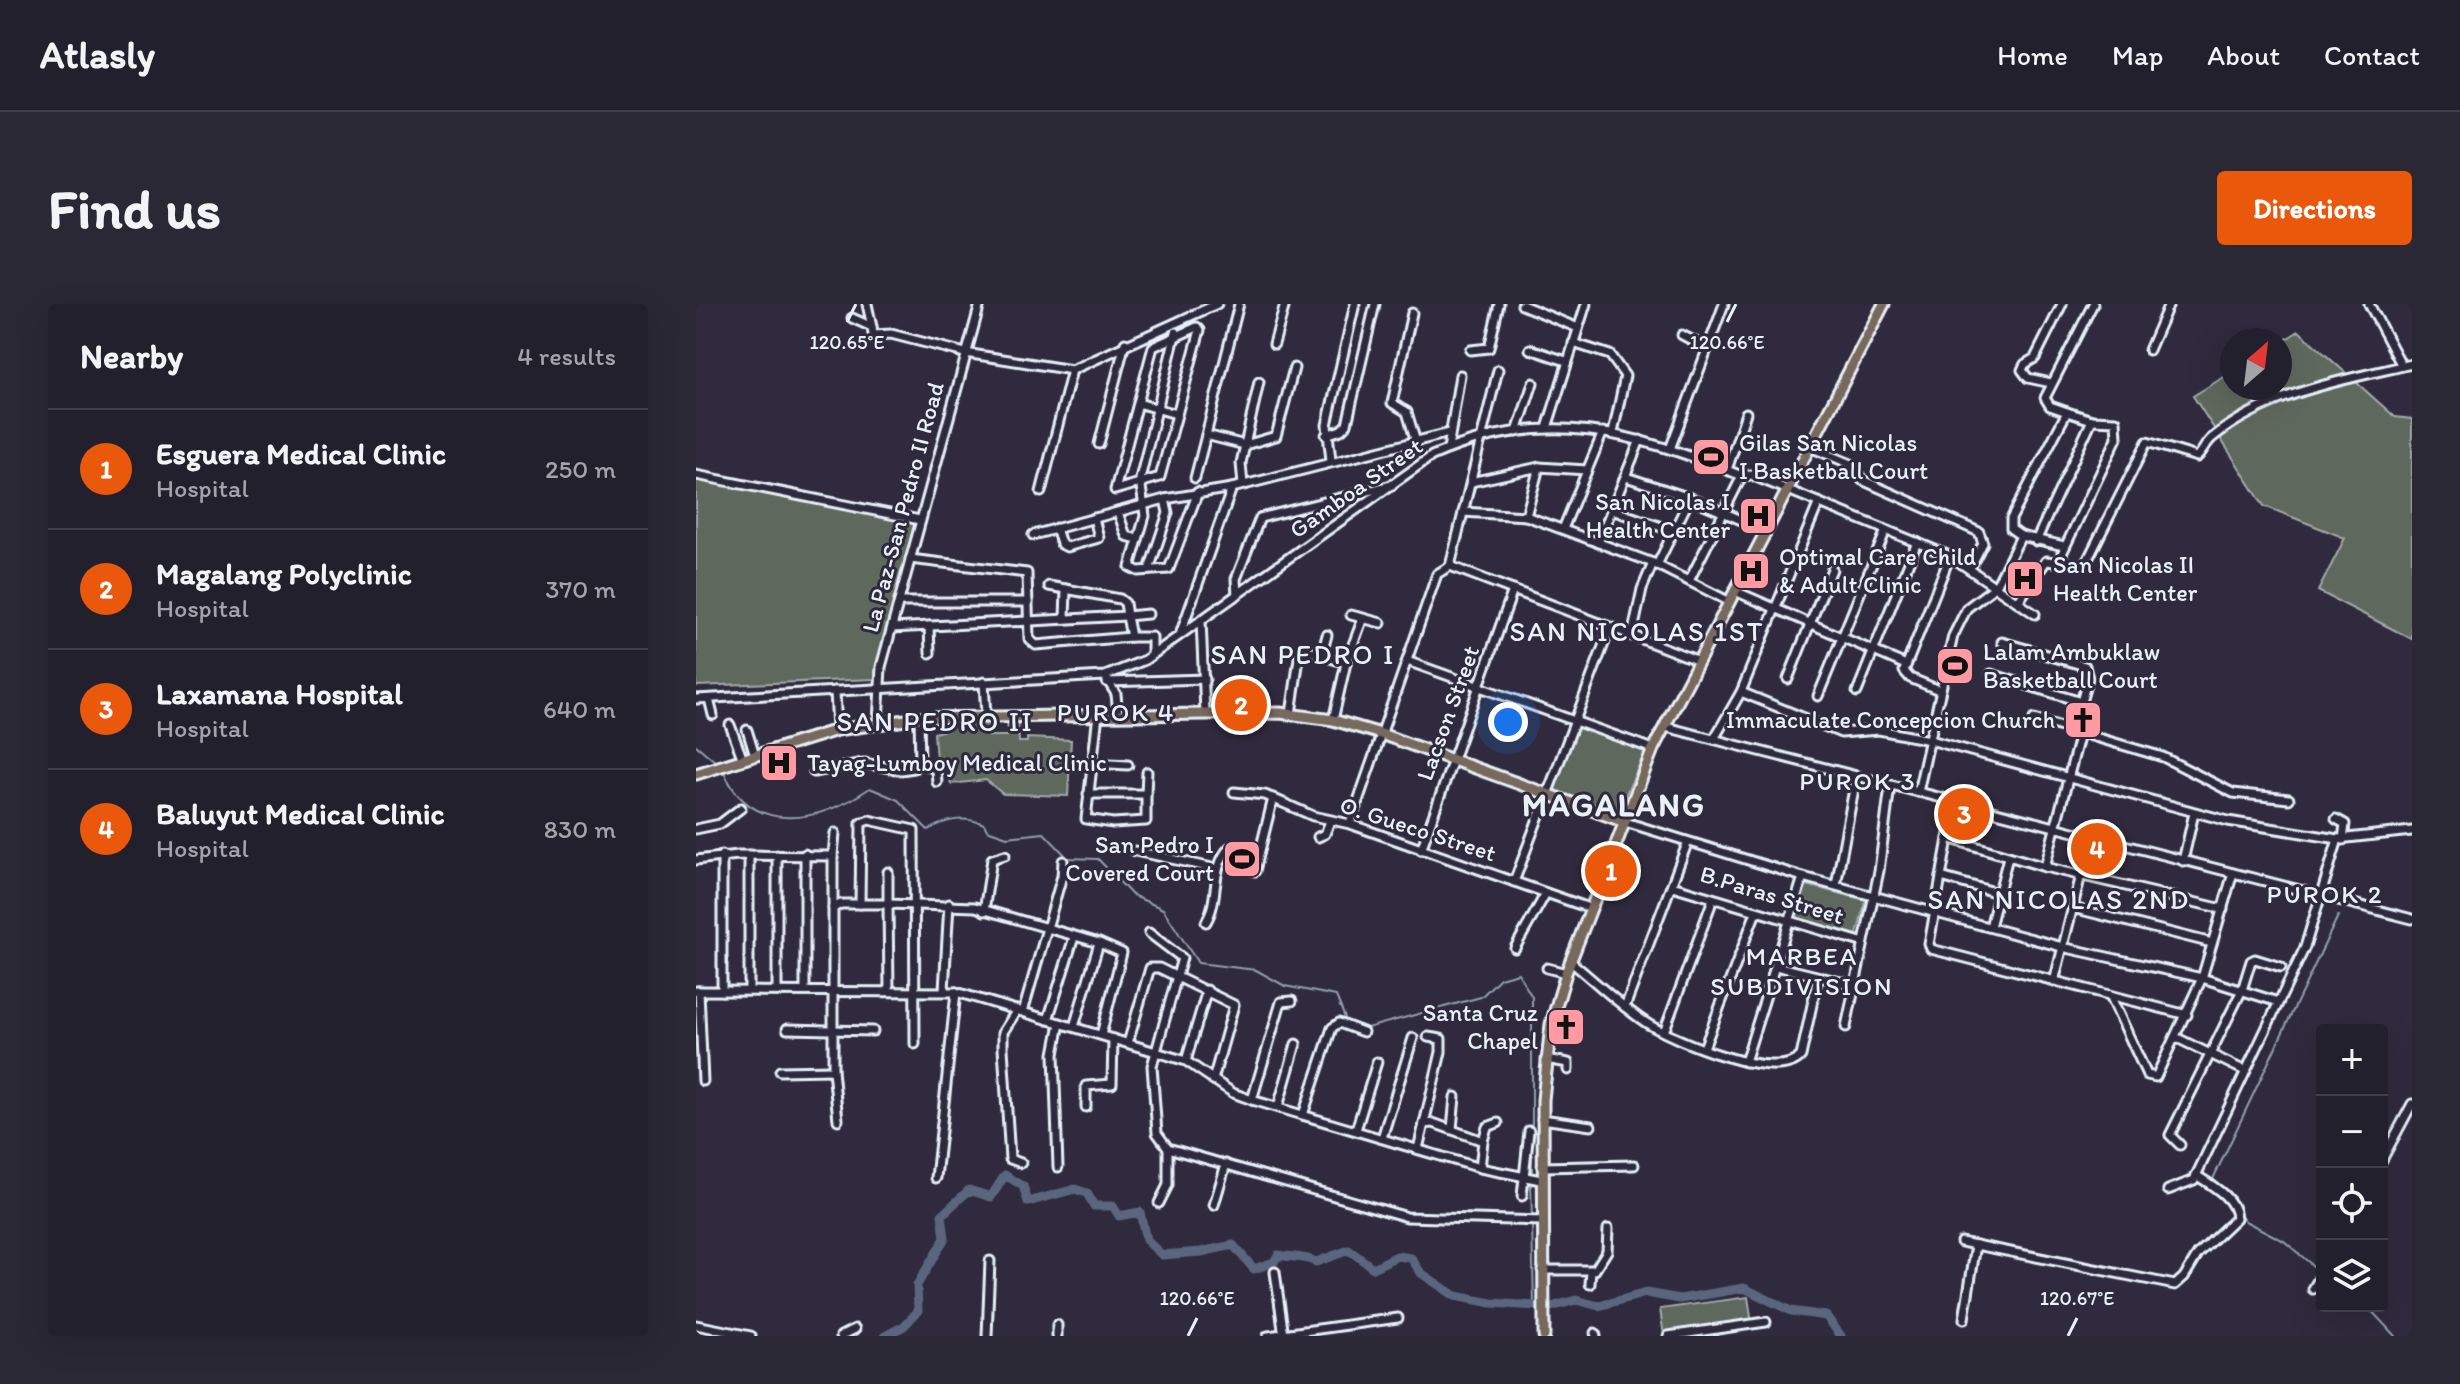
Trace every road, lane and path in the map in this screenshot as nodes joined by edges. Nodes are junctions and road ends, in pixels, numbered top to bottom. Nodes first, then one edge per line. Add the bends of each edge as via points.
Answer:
1 (867, 304) edge
2 (980, 304) edge
3 (1217, 304) edge
4 (1239, 304) edge
5 (1285, 304) edge
6 (1355, 304) edge
7 (1375, 304) edge
8 (1499, 304) edge
9 (1586, 304) edge
10 (1724, 304) edge
11 (1884, 304) edge
12 (2062, 304) edge
13 (2093, 304) edge
14 (2169, 304) edge
15 (2369, 304) edge
16 (1522, 305) edge
17 (1412, 313) dead end
18 (852, 318) dead end
19 (1176, 321) junction
20 (872, 327) junction
21 (1578, 328) junction
22 (1176, 334) junction
23 (1682, 335) dead end
24 (1125, 343) junction
25 (1573, 343) junction
26 (1274, 344) dead end
27 (1707, 348) junction
28 (1530, 349) dead end
29 (1470, 350) dead end
30 (2149, 350) dead end
31 (965, 353) junction
32 (1566, 361) junction
33 (2412, 364) edge
34 (2402, 366) junction
35 (1294, 368) dead end
36 (1072, 370) junction
37 (1498, 370) dead end
38 (1460, 375) dead end
39 (1259, 382) dead end
40 (1533, 383) dead end
41 (2051, 383) junction
42 (1138, 403) junction
43 (1157, 409) junction
44 (2067, 412) junction
45 (1746, 413) dead end
46 (1176, 414) junction
47 (2092, 420) junction
48 (1547, 428) junction
49 (1517, 432) junction
50 (1603, 432) junction
51 (1449, 433) junction
52 (1613, 433) junction
53 (1206, 435) junction
54 (1326, 435) junction
55 (1483, 437) junction
56 (1415, 439) junction
57 (1640, 440) junction
58 (1099, 444) dead end
59 (1245, 445) junction
60 (1810, 447) junction
61 (1448, 449) junction
62 (1670, 449) junction
63 (1331, 460) junction
64 (1539, 467) junction
65 (1587, 470) junction
66 (1727, 470) junction
67 (696, 475) edge
68 (1742, 476) junction
69 (1626, 477) junction
70 (1195, 478) dead end
71 (1471, 482) junction
72 (1395, 484) junction
73 (1139, 485) junction
74 (1243, 485) junction
75 (1232, 488) junction
76 (1788, 490) junction
77 (1041, 492) dead end
78 (1198, 492) junction
79 (1690, 498) junction
80 (1165, 499) junction
81 (1819, 502) junction
82 (1143, 505) junction
83 (1612, 510) junction
84 (1118, 512) junction
85 (1463, 512) junction
86 (1724, 512) junction
87 (1526, 516) junction
88 (1094, 518) junction
89 (920, 520) junction
90 (1056, 528) junction
91 (1563, 529) junction
92 (1886, 530) junction
93 (1673, 531) junction
94 (1767, 531) junction
95 (1033, 535) dead end
96 (2021, 536) junction
97 (1138, 539) junction
98 (2036, 541) junction
99 (1917, 542) junction
100 (1598, 543) junction
101 (2064, 546) junction
102 (1950, 556) junction
103 (910, 559) junction
104 (2059, 560) junction
105 (1655, 564) junction
106 (1450, 566) junction
107 (1970, 568) junction
108 (1832, 569) dead end
109 (1149, 570) junction
110 (1689, 581) junction
111 (1049, 586) dead end
112 (1996, 586) junction
113 (1066, 589) junction
114 (1513, 590) junction
115 (1735, 591) junction
116 (1237, 595) junction
117 (899, 602) junction
118 (1028, 602) junction
119 (1730, 602) junction
120 (2018, 602) junction
121 (1774, 609) junction
122 (1148, 614) dead end
123 (2035, 614) dead end
124 (1351, 615) dead end
125 (1127, 616) junction
126 (1363, 618) junction
127 (1065, 619) junction
128 (1201, 620) junction
129 (1029, 622) junction
130 (1381, 623) dead end
131 (1810, 625) junction
132 (929, 626) junction
133 (892, 628) junction
134 (1610, 628) junction
135 (1181, 632) junction
136 (1327, 635) dead end
137 (1632, 636) junction
138 (1131, 637) junction
139 (1843, 638) junction
140 (2002, 642) dead end
141 (1875, 651) junction
142 (930, 653) dead end
143 (1322, 654) junction
144 (1152, 655) junction
145 (1407, 661) junction
146 (1699, 661) junction
147 (1346, 663) junction
148 (1906, 665) junction
149 (1991, 674) dead end
150 (1106, 679) junction
151 (1205, 679) junction
152 (1788, 679) dead end
153 (984, 682) junction
154 (1479, 684) junction
155 (878, 689) junction
156 (1939, 690) junction
157 (835, 691) junction
158 (1741, 692) junction
159 (1857, 692) dead end
160 (1818, 696) dead end
161 (696, 699) edge
162 (709, 699) junction
163 (2081, 702) junction
164 (1205, 713) junction
165 (1098, 714) junction
166 (1118, 714) junction
167 (1291, 714) junction
168 (713, 715) dead end
169 (986, 716) junction
170 (919, 718) junction
171 (1573, 718) junction
172 (2034, 719) dead end
173 (1333, 720) junction
174 (878, 723) junction
175 (730, 725) dead end
176 (1666, 727) junction
177 (747, 730) dead end
178 (837, 730) junction
179 (2071, 731) junction
180 (2080, 733) junction
181 (1381, 734) junction
182 (1714, 739) junction
183 (1930, 740) junction
184 (1653, 749) junction
185 (755, 756) junction
186 (743, 760) junction
187 (1451, 760) junction
188 (920, 761) junction
189 (1092, 763) junction
190 (1128, 765) dead end
191 (814, 772) dead end
192 (1147, 772) dead end
193 (696, 774) edge
194 (1856, 778) junction
195 (2067, 778) junction
196 (937, 782) dead end
197 (1890, 786) junction
198 (1234, 792) dead end
199 (1918, 792) junction
200 (1088, 794) junction
201 (1146, 794) junction
202 (1546, 794) junction
203 (1273, 798) junction
204 (2289, 799) dead end
205 (1955, 800) junction
206 (741, 808) dead end
207 (2194, 813) junction
208 (2336, 819) dead end
209 (1330, 821) junction
210 (1622, 821) junction
211 (1350, 824) junction
212 (2055, 827) junction
213 (696, 829) edge
214 (2412, 831) edge
215 (835, 833) dead end
216 (1318, 837) dead end
217 (1948, 838) junction
218 (2340, 840) junction
219 (1687, 844) junction
220 (1259, 849) junction
221 (1421, 850) junction
222 (1135, 851) dead end
223 (805, 854) junction
224 (722, 855) junction
225 (749, 855) junction
226 (777, 855) junction
227 (1005, 855) dead end
228 (833, 856) junction
229 (2008, 857) junction
230 (696, 860) edge
231 (1063, 861) dead end
232 (2183, 861) junction
233 (2045, 867) junction
234 (1217, 869) junction
235 (1255, 871) dead end
236 (888, 872) dead end
237 (2233, 873) junction
238 (2081, 875) junction
239 (1803, 877) junction
240 (1941, 877) junction
241 (1514, 882) junction
242 (1836, 885) junction
243 (1672, 886) junction
244 (1546, 893) junction
245 (1998, 893) junction
246 (1873, 895) junction
247 (2323, 896) junction
248 (1713, 899) junction
249 (860, 904) junction
250 (888, 904) junction
251 (917, 904) junction
252 (949, 904) junction
253 (833, 908) junction
254 (1589, 908) junction
255 (2073, 908) junction
256 (2223, 909) junction
257 (984, 911) junction
258 (1756, 912) junction
259 (1935, 912) junction
260 (2412, 919) edge
261 (1206, 922) dead end
262 (1790, 923) junction
263 (1990, 927) junction
264 (1046, 929) junction
265 (1149, 933) dead end
266 (1074, 937) junction
267 (1861, 942) junction
268 (1099, 943) junction
269 (2212, 943) junction
270 (2062, 947) junction
271 (1515, 948) dead end
272 (1570, 961) junction
273 (1776, 966) junction
274 (2281, 967) dead end
275 (1547, 968) dead end
276 (1566, 973) junction
277 (1177, 977) junction
278 (1818, 977) junction
279 (2202, 978) junction
280 (2054, 982) junction
281 (1853, 985) junction
282 (749, 990) junction
283 (777, 990) junction
284 (805, 990) junction
285 (833, 990) junction
286 (889, 990) junction
287 (916, 990) junction
288 (944, 990) junction
289 (1207, 990) junction
290 (2242, 990) junction
291 (698, 991) edge
292 (722, 991) junction
293 (956, 992) junction
294 (2110, 995) junction
295 (1292, 1001) dead end
296 (2278, 1002) junction
297 (1625, 1007) junction
298 (1020, 1011) junction
299 (2187, 1015) junction
300 (1048, 1020) junction
301 (1060, 1023) junction
302 (1074, 1027) junction
303 (1846, 1027) dead end
304 (787, 1029) dead end
305 (833, 1031) junction
306 (873, 1031) dead end
307 (1363, 1032) dead end
308 (1664, 1032) junction
309 (1101, 1035) junction
310 (1428, 1037) dead end
311 (2175, 1037) junction
312 (1413, 1038) dead end
313 (1113, 1039) junction
314 (1128, 1043) junction
315 (915, 1044) dead end
316 (1296, 1044) dead end
317 (1704, 1048) junction
318 (1155, 1051) junction
319 (2210, 1053) junction
320 (1546, 1059) junction
321 (1186, 1061) junction
322 (1377, 1062) dead end
323 (1745, 1062) junction
324 (833, 1070) junction
325 (1568, 1070) dead end
326 (780, 1071) dead end
327 (2245, 1071) junction
328 (1213, 1080) junction
329 (703, 1081) dead end
330 (1455, 1097) dead end
331 (1252, 1100) junction
332 (2412, 1104) edge
333 (1086, 1107) dead end
334 (1278, 1107) junction
335 (1303, 1115) junction
336 (1542, 1119) junction
337 (838, 1120) dead end
338 (1498, 1123) dead end
339 (1424, 1124) junction
340 (1591, 1126) dead end
341 (1452, 1129) junction
342 (1356, 1130) junction
343 (1529, 1131) dead end
344 (1382, 1138) junction
345 (1483, 1141) junction
346 (2180, 1145) dead end
347 (1168, 1148) junction
348 (1418, 1149) junction
349 (2388, 1149) edge
350 (1021, 1163) dead end
351 (1226, 1164) junction
352 (1634, 1165) dead end
353 (1058, 1167) dead end
354 (1542, 1167) junction
355 (1480, 1168) junction
356 (2196, 1175) junction
357 (936, 1178) dead end
358 (1532, 1180) junction
359 (2168, 1190) dead end
360 (1522, 1196) dead end
361 (1159, 1203) dead end
362 (1214, 1205) dead end
363 (1535, 1221) junction
364 (1608, 1229) dead end
365 (1961, 1242) dead end
366 (1976, 1245) junction
367 (990, 1261) dead end
368 (1542, 1270) junction
369 (1591, 1271) junction
370 (1275, 1272) dead end
371 (1590, 1284) dead end
372 (2316, 1284) edge
373 (2313, 1289) dead end
374 (1398, 1318) dead end
375 (1964, 1319) dead end
376 (1766, 1322) dead end
377 (1057, 1325) dead end
378 (698, 1326) edge
379 (855, 1329) dead end
380 (1284, 1335) edge
381 (700, 1336) edge
382 (751, 1336) edge
383 (841, 1336) edge
384 (987, 1336) edge
385 (1057, 1336) edge
386 (1268, 1336) edge
387 (1544, 1336) edge
388 (1668, 1336) edge

1 - 20 street
2 - 31 street, La Paz-San Pedro II Road
3 - 19 street
4 - 53 street
5 - 26 street
6 - 54 street
7 - 54 street via 1347,424
8 - 29 street via 1489,348
9 - 21 street
10 - 27 street
11 - 60 main road
12 - 41 street via 2035,358 2022,370 2028,378
13 - 41 street
14 - 30 street
15 - 34 street
16 - 21 street
17 - 56 street via 1392,403 1407,412
18 - 20 street
19 - 22 street
19 - 24 street
20 - 31 street via 873,335 891,334
21 - 25 street
22 - 42 street via 1153,347
22 - 43 street
22 - 46 street via 1199,328
23 - 27 street
24 - 36 street
24 - 58 street
25 - 32 street
25 - 52 street via 1610,355 1625,376
27 - 62 street
28 - 32 street
31 - 36 street
31 - 89 street, La Paz-San Pedro II Road
32 - 48 street
33 - 34 street
34 - 104 street via 2289,394 2225,428 2197,457 2147,442 2087,561 2081,565
35 - 59 street via 1276,436
36 - 77 street
37 - 55 street
38 - 51 street
39 - 59 street
40 - 49 street
41 - 44 street via 2045,401
42 - 43 street
42 - 73 street via 1115,490
43 - 46 street
43 - 73 street
44 - 47 street
44 - 96 street via 2011,519 2011,529
45 - 66 street
46 - 73 street via 1162,472 1157,480
47 - 98 street
47 - 101 street via 2116,421 2117,438
48 - 49 street, Gamboa Street
48 - 50 street, Gamboa Street
49 - 55 street, Gamboa Street
50 - 52 street, Gamboa Street
50 - 65 street
51 - 56 street
51 - 61 street
52 - 57 street, Gamboa Street
53 - 59 street
53 - 70 street
54 - 63 street
55 - 61 street, Gamboa Street
55 - 71 street
56 - 63 street
57 - 62 street, Gamboa Street
57 - 69 street
59 - 74 street
60 - 76 main road
60 - 107 street via 1853,465 1862,480 1979,532 1983,543
61 - 72 street, Gamboa Street
62 - 66 street, Gamboa Street
63 - 74 street
64 - 65 street
64 - 71 street
64 - 87 street
65 - 91 street
66 - 68 street, Gamboa Street
67 - 89 street
68 - 76 street, Gamboa Street
68 - 86 street
69 - 79 street
69 - 83 street
71 - 85 street
72 - 116 street, Gamboa Street
72 - 116 street via 1260,518 1236,579
73 - 82 street
74 - 75 street
75 - 78 street
75 - 135 street
76 - 81 street, Gamboa Street
76 - 94 main road
78 - 80 street
78 - 109 street via 1171,568
79 - 86 street
79 - 93 street
80 - 82 street
80 - 109 street via 1168,513
81 - 92 street, Gamboa Street
81 - 121 street
82 - 84 street
82 - 97 street
83 - 93 street
83 - 100 street
84 - 88 street
84 - 97 street via 1126,536
85 - 87 street
85 - 106 street
86 - 94 street
86 - 110 street
87 - 91 street
88 - 90 street
88 - 90 street via 1099,538 1067,547
89 - 103 street, La Paz-San Pedro II Road
90 - 95 street
91 - 100 street
92 - 99 street, Gamboa Street
92 - 139 street
93 - 105 street
94 - 115 main road
96 - 98 street
96 - 112 street
97 - 109 street via 1129,565
98 - 101 street
99 - 102 street, Gamboa Street
99 - 141 street
100 - 105 street
101 - 104 street
102 - 107 street, Gamboa Street
102 - 148 street
103 - 117 street, La Paz-San Pedro II Road
103 - 118 street via 1025,572
104 - 120 street via 2041,565
105 - 110 street
105 - 137 street via 1642,589
106 - 114 street
106 - 145 street via 1437,574
107 - 112 street, Gamboa Street
108 - 131 street
110 - 119 street
111 - 113 street
112 - 120 street, Gamboa Street
112 - 156 street via 1963,614
113 - 125 street via 1120,599
113 - 127 street
114 - 134 street
114 - 154 street, Lacson Street
115 - 119 main road
115 - 121 street
116 - 128 street, Gamboa Street
117 - 118 street
117 - 133 street, La Paz-San Pedro II Road
118 - 129 street
119 - 146 main road
120 - 123 street, Gamboa Street
121 - 131 street
121 - 158 street
122 - 125 street
124 - 126 street
125 - 127 street
125 - 138 street
126 - 130 street
126 - 147 street
127 - 129 street
128 - 135 street, Gamboa Street
128 - 151 street
129 - 132 street
129 - 138 street via 1029,639 1036,645
131 - 139 street
131 - 152 street
132 - 133 street
132 - 142 street
133 - 155 street, La Paz-San Pedro II Road
134 - 137 street
134 - 171 street
135 - 144 street, Gamboa Street
136 - 143 street
137 - 146 street
138 - 144 street via 1152,636
139 - 141 street
139 - 160 street
140 - 163 street via 2085,666 2088,678
141 - 148 street
141 - 159 street
143 - 147 street
143 - 167 street via 1300,651
144 - 150 street, Gamboa Street
145 - 154 street
145 - 181 street
146 - 176 main road
147 - 173 street
148 - 156 street via 1906,676
149 - 163 street
150 - 151 street
150 - 153 street
150 - 166 street via 1116,694
151 - 164 street
153 - 155 street
153 - 169 street
154 - 171 street
154 - 187 street, Lacson Street
155 - 157 street
155 - 174 street, La Paz-San Pedro II Road
156 - 183 street
157 - 162 street
157 - 178 street
158 - 182 street
158 - 183 street via 1841,733 1879,730
161 - 162 street
162 - 168 street
163 - 179 street
164 - 166 main road
164 - 167 main road
165 - 166 main road
165 - 169 main road
165 - 189 street
167 - 173 main road
169 - 170 main road
170 - 174 main road
170 - 188 street
171 - 184 street
171 - 202 street
172 - 179 street
173 - 181 main road
174 - 178 main road
175 - 186 street
176 - 182 street
176 - 184 main road
177 - 185 street
178 - 185 main road
179 - 180 street
180 - 195 street
180 - 204 street via 2163,757 2233,793
181 - 187 main road
181 - 211 street
182 - 194 street
183 - 195 street
183 - 199 street
184 - 210 main road
185 - 186 main road
186 - 193 main road
187 - 202 main road
187 - 221 street, Lacson Street
188 - 191 street via 906,769 864,763
188 - 196 street via 936,770
189 - 190 street
189 - 200 street
192 - 201 street
194 - 197 street
194 - 242 street
195 - 207 street
195 - 212 street
197 - 199 street
197 - 246 street
198 - 203 street, O. Gueco Street
199 - 205 street
200 - 201 street
200 - 201 street via 1088,821 1140,823 1147,818
202 - 210 main road
202 - 241 street
203 - 209 street, O. Gueco Street
203 - 220 street
205 - 212 street
205 - 217 street
206 - 213 street via 720,824
207 - 218 street
207 - 232 street
208 - 218 street via 2345,824
209 - 211 street, O. Gueco Street
209 - 216 street
210 - 219 street
210 - 254 main road
211 - 221 street, O. Gueco Street
212 - 232 street
212 - 233 street
214 - 218 street
215 - 228 street
217 - 229 street
217 - 240 street
218 - 247 street
219 - 239 street
219 - 243 street
220 - 234 street via 1229,848
220 - 235 street
221 - 241 street, O. Gueco Street
222 - 234 street
223 - 226 street
223 - 228 street
223 - 284 street
224 - 225 street
224 - 230 street
224 - 292 street
225 - 226 street
225 - 282 street
226 - 283 street
227 - 257 street via 992,859
228 - 253 street
229 - 233 street
229 - 245 street
231 - 264 street
232 - 237 street
233 - 238 street
234 - 261 street
236 - 250 street
237 - 247 street
237 - 256 street
238 - 255 street
238 - 256 street
239 - 242 street
239 - 262 street
240 - 245 street
240 - 259 street
241 - 244 street, O. Gueco Street
242 - 246 street
243 - 248 street, B.Paras Street
243 - 297 street
244 - 254 street, O. Gueco Street
244 - 271 street
245 - 263 street
246 - 259 street
246 - 267 street
247 - 260 street
247 - 296 street
248 - 258 street, B.Paras Street
248 - 308 street
249 - 250 street
249 - 251 street via 860,829 869,820 916,832
249 - 253 street
250 - 251 street
250 - 286 street
251 - 252 street
251 - 287 street
252 - 257 street
252 - 288 street
253 - 285 street
254 - 272 main road
255 - 269 street
255 - 270 street
256 - 269 street
257 - 264 street
258 - 262 street, B.Paras Street
258 - 317 street
259 - 263 street
259 - 280 street via 1929,944 1934,951
262 - 267 street, B.Paras Street
262 - 273 street
263 - 270 street
264 - 266 street
264 - 298 street
265 - 277 street via 1180,954
266 - 268 street
266 - 300 street
267 - 281 street
268 - 302 street
268 - 309 street via 1118,949 1123,957
269 - 279 street
270 - 279 street
270 - 280 street
272 - 276 main road
272 - 297 street
273 - 278 street
273 - 323 street
274 - 290 street via 2253,959
275 - 276 street
276 - 320 main road
277 - 289 street
277 - 314 street via 1151,966
277 - 318 street
278 - 281 street
278 - 323 street via 1798,1060
279 - 290 street
279 - 299 street
280 - 294 street
281 - 303 street
282 - 283 street
282 - 292 street
283 - 284 street
284 - 285 street
285 - 286 street
285 - 305 street
286 - 287 street
287 - 288 street
287 - 315 street
288 - 293 street
289 - 321 street
289 - 328 street via 1234,1005
290 - 296 street
290 - 319 street
291 - 292 street
291 - 329 street
293 - 298 street
293 - 357 street
294 - 299 street
294 - 311 street via 2148,1076 2156,1077
295 - 331 street via 1281,1002
296 - 327 street
297 - 308 street
298 - 300 street
298 - 350 street via 1003,1032 1003,1048 1010,1159
299 - 311 street
300 - 301 street
301 - 302 street
301 - 353 street via 1054,1054
302 - 309 street
304 - 305 street
305 - 306 street
305 - 324 street
307 - 335 street via 1339,1023 1332,1028
308 - 317 street
309 - 313 street
310 - 339 street via 1440,1038 1441,1047
311 - 319 street
312 - 344 street
313 - 314 street
313 - 333 street via 1112,1084 1086,1086
314 - 318 street
316 - 334 street
317 - 323 street
318 - 321 street
318 - 347 street via 1157,1133
319 - 327 street
319 - 346 street via 2170,1135
320 - 325 street via 1568,1063
320 - 336 main road
321 - 328 street
322 - 342 street
324 - 326 street
324 - 337 street
327 - 356 street
328 - 331 street
330 - 341 street
331 - 334 street
332 - 349 street
334 - 335 street
335 - 342 street
336 - 340 street
336 - 354 main road
338 - 345 street via 1487,1127
339 - 341 street
339 - 348 street
341 - 345 street
342 - 344 street
343 - 358 street
344 - 348 street
345 - 355 street
347 - 351 street
347 - 361 street via 1168,1187
348 - 355 street
351 - 362 street
351 - 363 street via 1407,1217
352 - 354 street
354 - 358 main road
355 - 358 street
356 - 359 street via 2190,1184
356 - 366 street via 2226,1197 2236,1218 2175,1285
358 - 360 street
358 - 363 main road
363 - 368 main road
364 - 369 street via 1606,1253
365 - 366 street
366 - 375 street
367 - 384 street
368 - 369 street
368 - 387 main road
369 - 371 street
370 - 380 street
372 - 373 street
374 - 380 street
376 - 388 street
377 - 385 street
378 - 381 street
378 - 382 street
379 - 383 street
380 - 386 street

